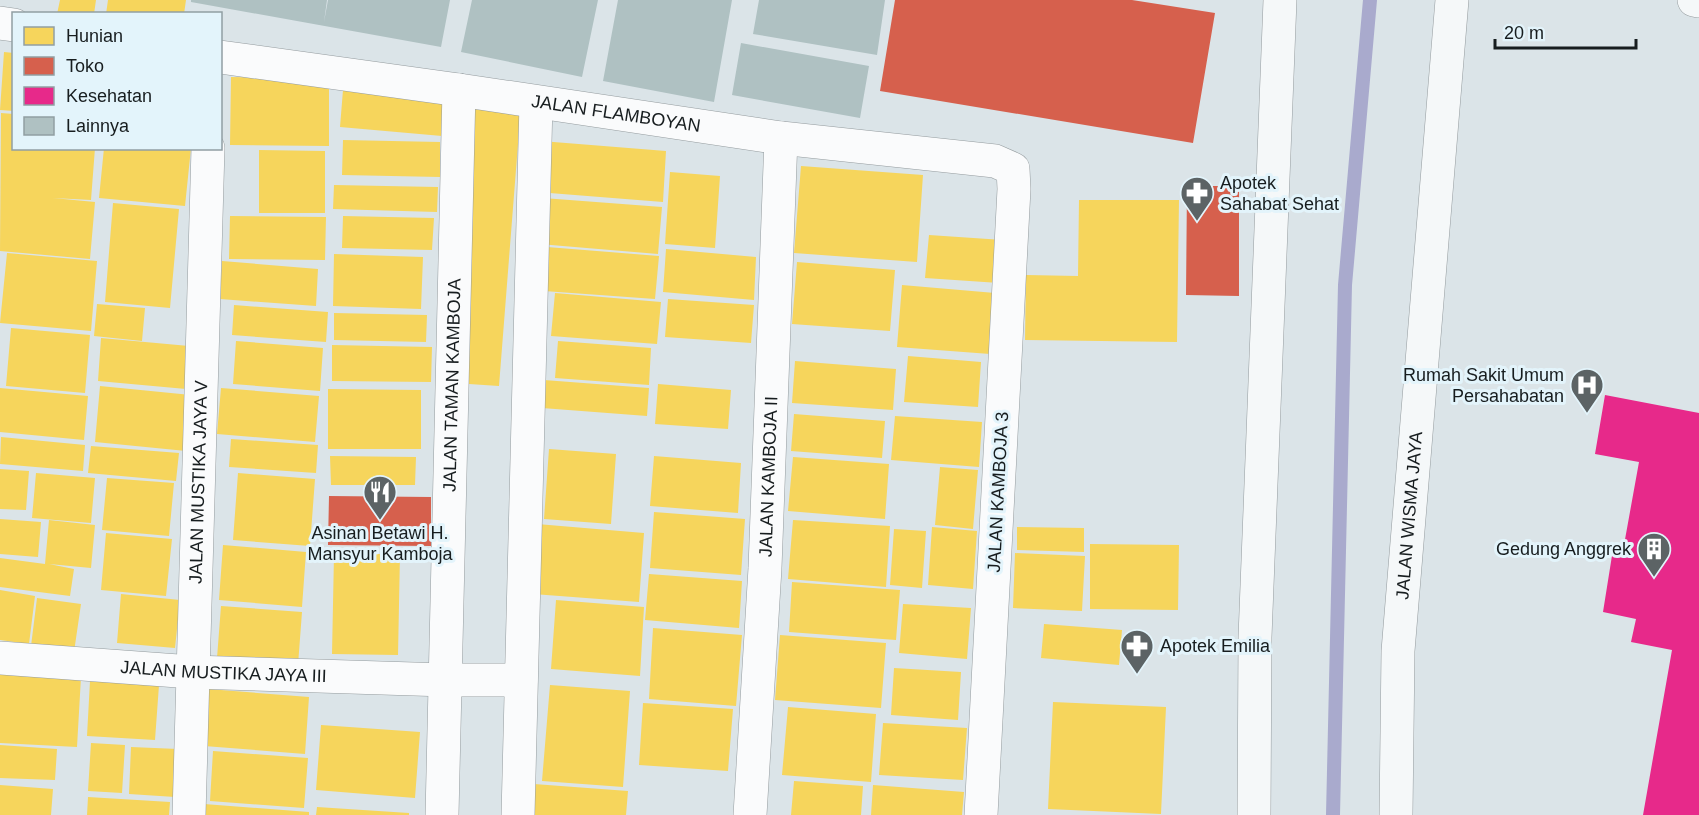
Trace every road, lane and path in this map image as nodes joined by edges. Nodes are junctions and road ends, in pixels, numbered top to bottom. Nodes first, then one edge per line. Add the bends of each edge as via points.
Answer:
1 (1280, 0) edge
2 (1452, 0) edge
3 (1694, 0) edge
4 (1699, 1) edge
5 (222, 57) edge
6 (459, 90) junction
7 (536, 103) junction
8 (781, 138) junction
9 (208, 150) edge
10 (1013, 169) joint
11 (0, 658) edge
12 (192, 672) junction
13 (447, 680) junction
14 (521, 680) junction
15 (189, 815) edge
16 (442, 815) edge
17 (518, 815) edge
18 (750, 815) edge
19 (981, 815) edge
20 (1254, 815) edge
21 (1396, 815) edge

1 - 20 street via 1255,637
2 - 21 street, JALAN WISMA JAYA via 1398,651
3 - 4 street
5 - 6 street, JALAN FLAMBOYAN
6 - 7 street, JALAN FLAMBOYAN
6 - 13 street, JALAN TAMAN KAMBOJA
7 - 8 street, JALAN FLAMBOYAN
7 - 14 street
8 - 10 street, JALAN FLAMBOYAN via 995,161
8 - 18 street, JALAN KAMBOJA II via 765,568
9 - 12 street, JALAN MUSTIKA JAYA V
10 - 19 street, JALAN KAMBOJA 3
11 - 12 street, JALAN MUSTIKA JAYA III
12 - 13 street, JALAN MUSTIKA JAYA III
12 - 15 street, JALAN MUSTIKA JAYA V
13 - 14 street
13 - 16 street, JALAN TAMAN KAMBOJA
14 - 17 street

